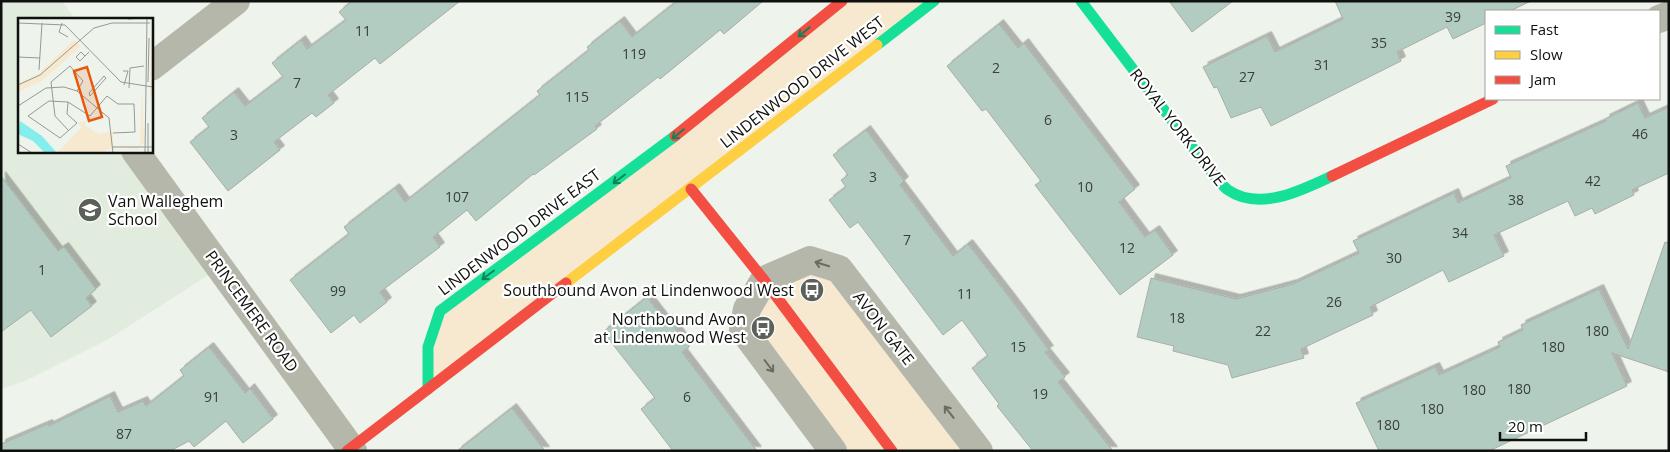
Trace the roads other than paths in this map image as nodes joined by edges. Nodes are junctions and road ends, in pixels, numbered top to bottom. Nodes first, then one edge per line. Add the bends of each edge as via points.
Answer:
1 (236, 1) edge
2 (842, 1) edge
3 (934, 1) edge
4 (1081, 1) edge
5 (152, 66) edge
6 (1491, 100) edge
7 (136, 152) edge
8 (691, 189) junction
9 (764, 280) junction
10 (428, 390) junction
11 (350, 450) edge
12 (832, 451) edge
13 (892, 451) edge
14 (979, 451) edge

1 - 5 street
2 -> 10 street, LINDENWOOD DRIVE EAST via 658,150 440,311 428,347
3 - 8 street, LINDENWOOD DRIVE WEST
4 - 6 street, ROYAL YORK DRIVE via 1212,173 1228,190 1247,199 1268,200 1310,186
7 - 11 street, PRINCEMERE ROAD
8 - 9 street
8 - 10 street
9 -> 12 street via 747,309 743,330
9 - 13 street
14 -> 9 street, AVON GATE via 839,269 810,260
10 - 11 street

